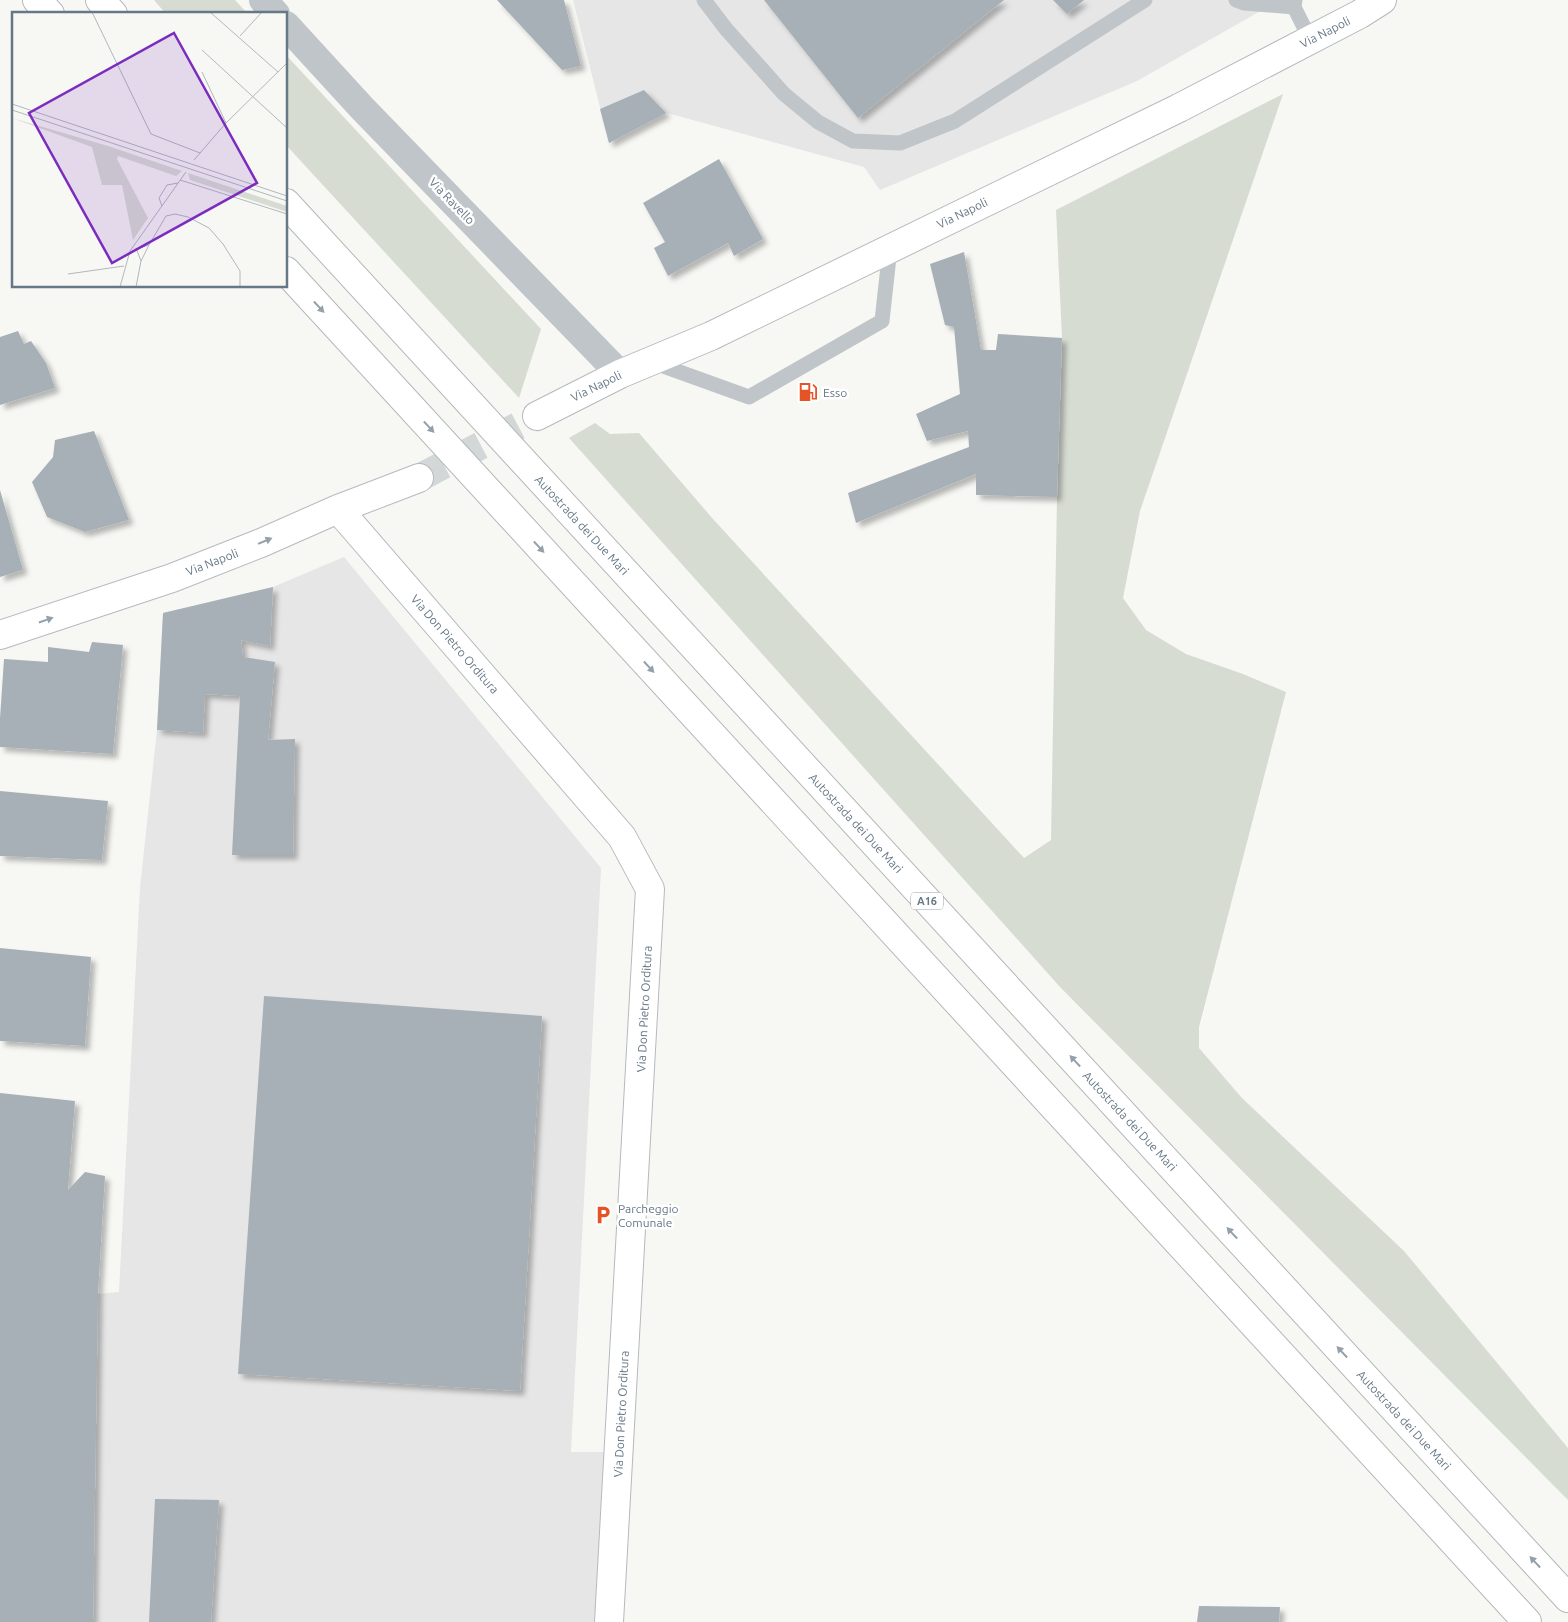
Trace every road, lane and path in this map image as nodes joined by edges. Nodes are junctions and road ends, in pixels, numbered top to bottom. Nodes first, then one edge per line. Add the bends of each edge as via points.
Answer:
1 (37, 0) edge
2 (100, 0) edge
3 (263, 0) edge
4 (704, 0) edge
5 (1145, 0) edge
6 (1236, 0) edge
7 (1382, 0) edge
8 (1294, 4) edge
9 (48, 12) edge
10 (110, 12) edge
11 (274, 12) edge
12 (288, 27) edge
13 (1310, 39) junction
14 (288, 205) edge
15 (890, 248) junction
16 (288, 274) edge
17 (650, 361) junction
18 (620, 374) junction
19 (537, 416) tunnel mouth
20 (419, 478) tunnel mouth
21 (338, 509) junction
22 (0, 635) edge
23 (1568, 1598) edge
24 (609, 1622) edge
25 (1527, 1622) edge

1 - 9 main road
2 - 10 main road
3 - 11 street
4 - 5 lane via 784,94 818,122 853,141 900,143 955,121
6 - 8 lane
7 - 13 main road, Via Napoli
8 - 13 lane
12 - 18 street, Via Ravello
13 - 15 main road, Via Napoli via 1179,108
23 -> 14 main road, Autostrada dei Due Mari / A16
15 - 17 main road, Via Napoli via 711,336
15 - 17 lane via 882,321 749,397
16 -> 25 main road
17 - 18 main road, Via Napoli
18 - 19 main road, Via Napoli
20 - 21 main road, Via Napoli
22 -> 21 main road, Via Napoli via 172,578
21 - 24 main road, Via Don Pietro Orditura via 622,837 650,889

